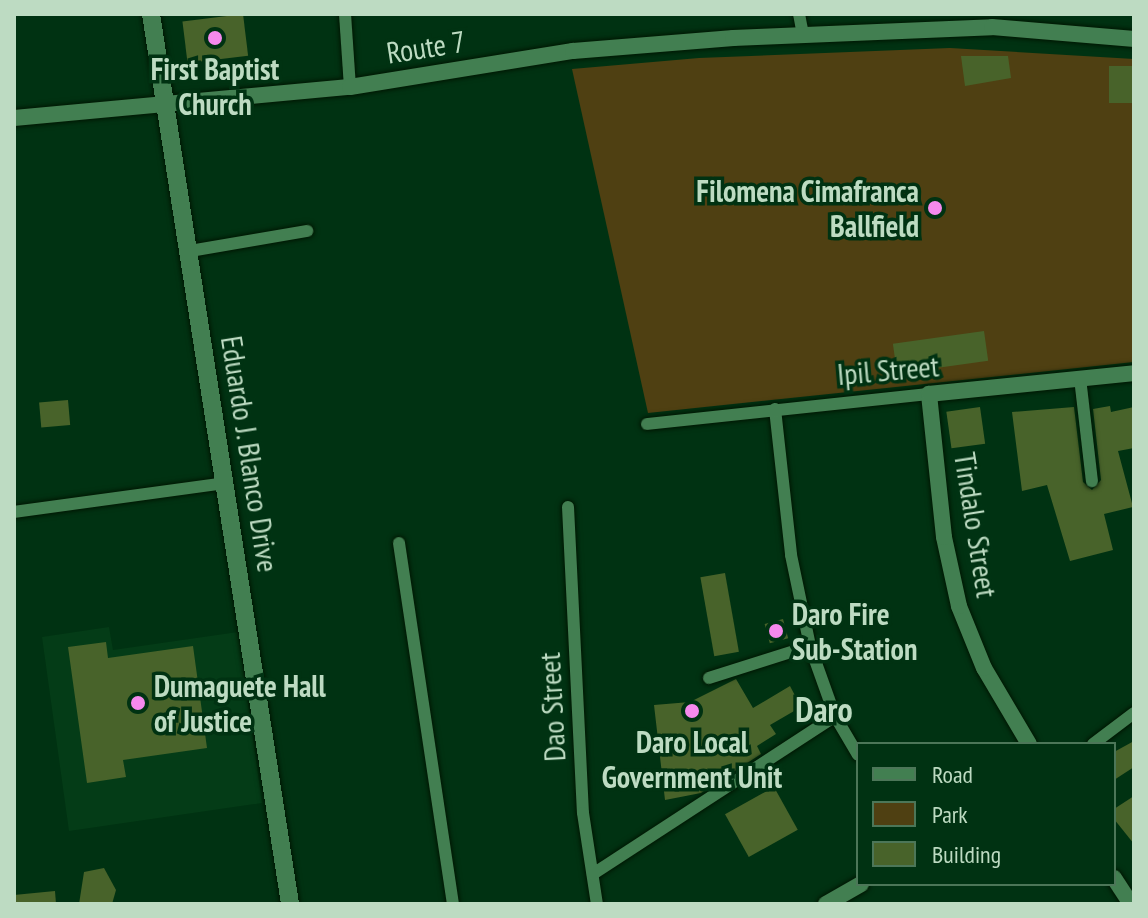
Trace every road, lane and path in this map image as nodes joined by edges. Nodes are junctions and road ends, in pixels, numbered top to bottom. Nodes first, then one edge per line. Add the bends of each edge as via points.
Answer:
1 (151, 14) edge
2 (345, 14) edge
3 (799, 14) edge
4 (803, 34) junction
5 (1134, 39) edge
6 (350, 87) junction
7 (167, 106) junction
8 (14, 118) edge
9 (307, 231) dead end
10 (190, 251) junction
11 (1134, 373) edge
12 (1080, 378) junction
13 (929, 394) junction
14 (775, 409) junction
15 (647, 424) dead end
16 (1092, 481) dead end
17 (226, 483) junction
18 (568, 507) dead end
19 (14, 512) edge
20 (399, 543) dead end
21 (810, 646) junction
22 (709, 678) dead end
23 (1134, 713) edge
24 (835, 716) junction
25 (1028, 742) edge
26 (1096, 742) edge
27 (856, 752) edge
28 (593, 874) junction
29 (1116, 881) edge
30 (858, 886) edge
31 (290, 904) edge
32 (453, 904) edge
33 (597, 904) edge
34 (826, 904) edge
35 (1131, 904) edge

1 - 7 main road, Eduardo J. Blanco Drive
2 - 6 street
3 - 4 street
4 - 5 street, Route 7 via 992,27
4 - 6 street, Route 7 via 573,51
6 - 7 street, Route 7
7 - 8 street, Route 7
7 - 10 main road, Eduardo J. Blanco Drive
9 - 10 street
10 - 17 main road, Eduardo J. Blanco Drive
11 - 12 street, Ipil Street
12 - 13 street, Ipil Street
12 - 16 street
13 - 14 street, Ipil Street
13 - 25 street, Tindalo Street via 944,537 959,606 984,668
14 - 15 street, Ipil Street
14 - 21 street via 791,555
17 - 19 street
17 - 31 main road, Eduardo J. Blanco Drive
18 - 28 street, Dao Street via 583,813
20 - 32 street
21 - 22 street
21 - 24 street
23 - 26 street
24 - 27 street
24 - 28 street
28 - 33 street, Dao Street
29 - 35 street
30 - 34 street

